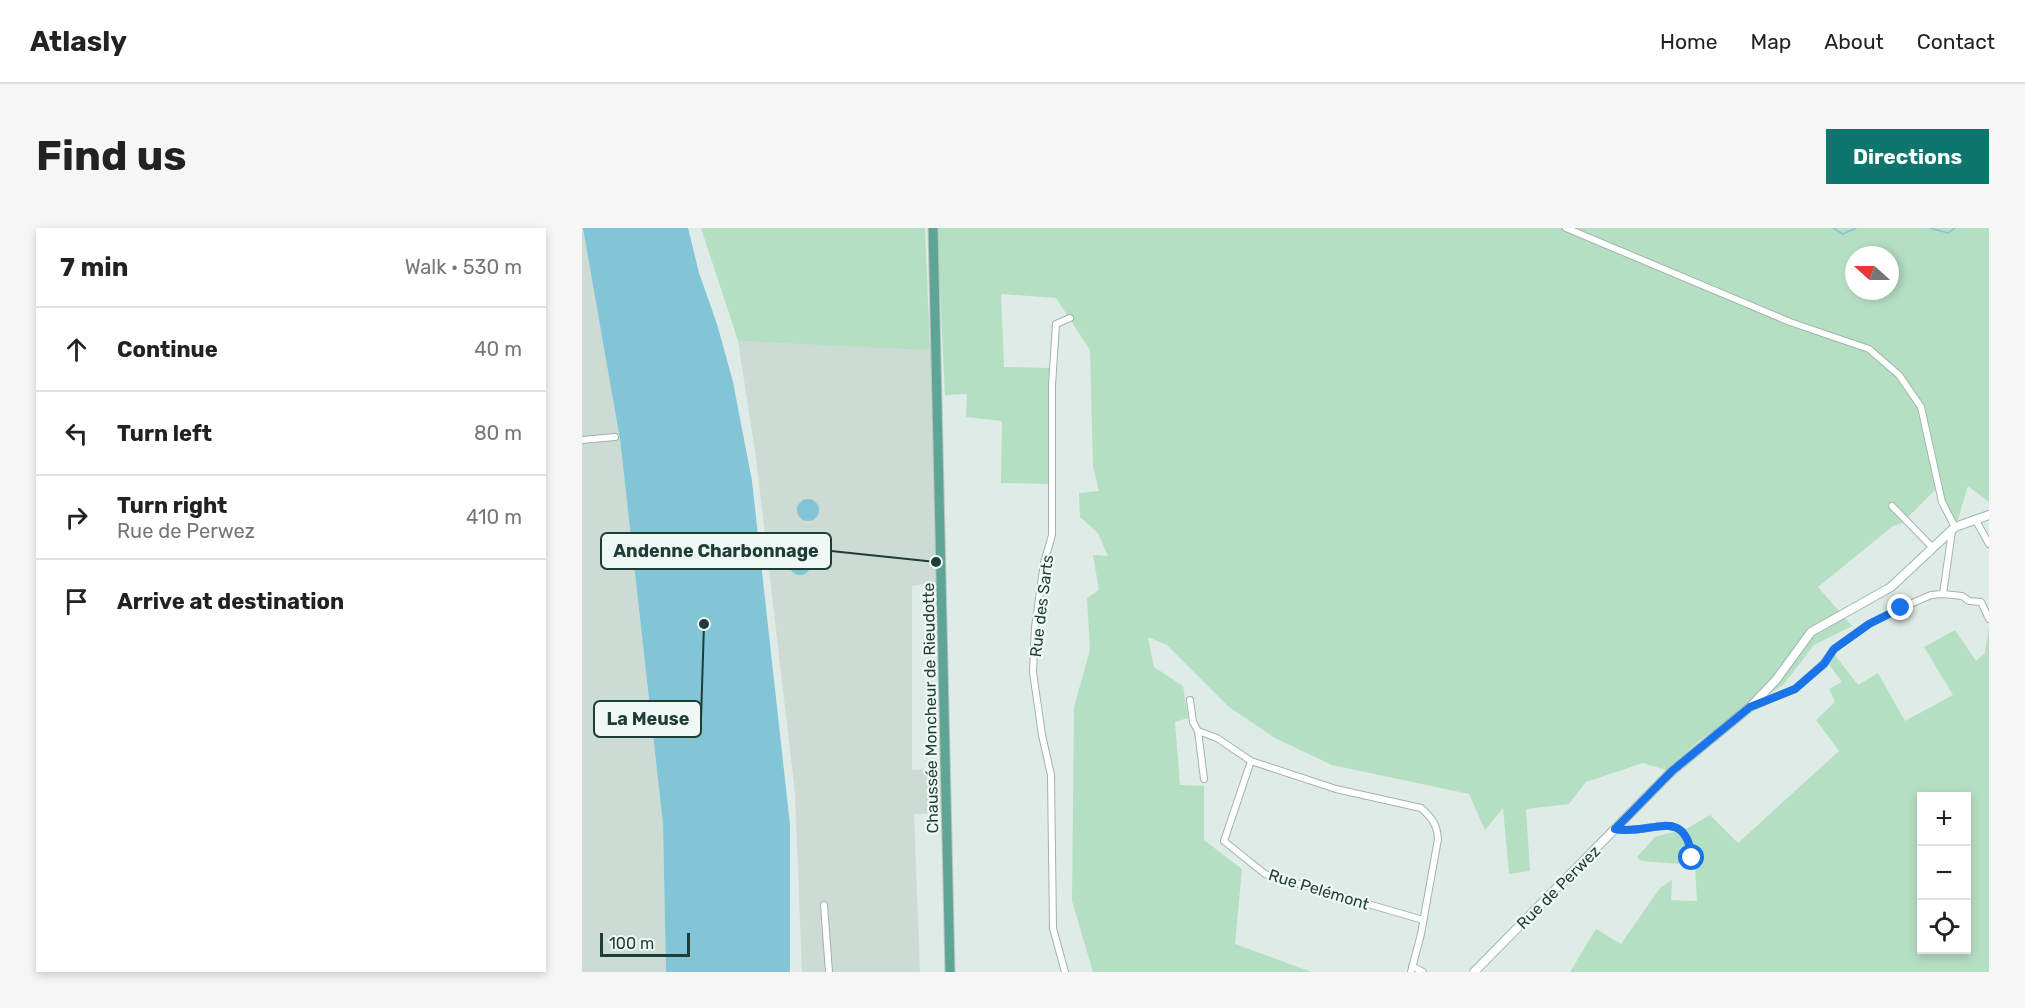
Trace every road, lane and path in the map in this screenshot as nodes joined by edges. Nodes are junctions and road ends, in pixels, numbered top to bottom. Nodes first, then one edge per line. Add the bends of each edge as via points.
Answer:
1 (933, 228) edge
2 (1566, 228) edge
3 (1070, 318) dead end
4 (615, 437) dead end
5 (582, 440) edge
6 (1892, 506) dead end
7 (1989, 515) edge
8 (1975, 519) junction
9 (1954, 529) junction
10 (1989, 544) edge
11 (1932, 547) junction
12 (1943, 594) junction
13 (1989, 620) edge
14 (1190, 700) dead end
15 (1750, 707) junction
16 (1198, 731) junction
17 (1251, 761) junction
18 (1204, 779) dead end
19 (1615, 829) junction
20 (1692, 858) dead end
21 (824, 905) dead end
22 (1423, 920) junction
23 (1411, 969) edge
24 (829, 972) edge
25 (951, 972) edge
26 (1065, 972) edge
27 (1423, 972) edge
28 (1473, 972) edge

1 - 25 main road, Chaussée Moncheur de Rieudotte
2 - 9 street via 1779,317 1869,349 1899,375 1921,407 1942,502
3 - 26 street, Rue des Sarts via 1056,324 1052,535 1035,627 1033,672 1051,775 1053,928
4 - 5 street
6 - 11 street
7 - 8 street, Rue de Perwez
8 - 9 street, Rue de Perwez
8 - 10 street
9 - 11 street, Rue de Perwez
9 - 12 street
11 - 15 street, Rue de Perwez via 1918,565 1891,587 1811,632 1776,680
12 - 13 street via 1981,602
12 - 15 street, Rue de Perwez via 1931,595 1869,624 1834,649 1824,664 1795,689
14 - 16 street
15 - 19 street, Rue de Perwez via 1672,771
16 - 17 street via 1217,738
16 - 18 street
17 - 22 street via 1336,789 1421,808 1432,817 1438,839
17 - 22 street, Rue Pelémont via 1224,841 1265,874
19 - 20 street via 1631,832 1665,825 1681,830 1690,840
19 - 28 street, Rue de Perwez
21 - 24 street
22 - 23 street
23 - 27 street

